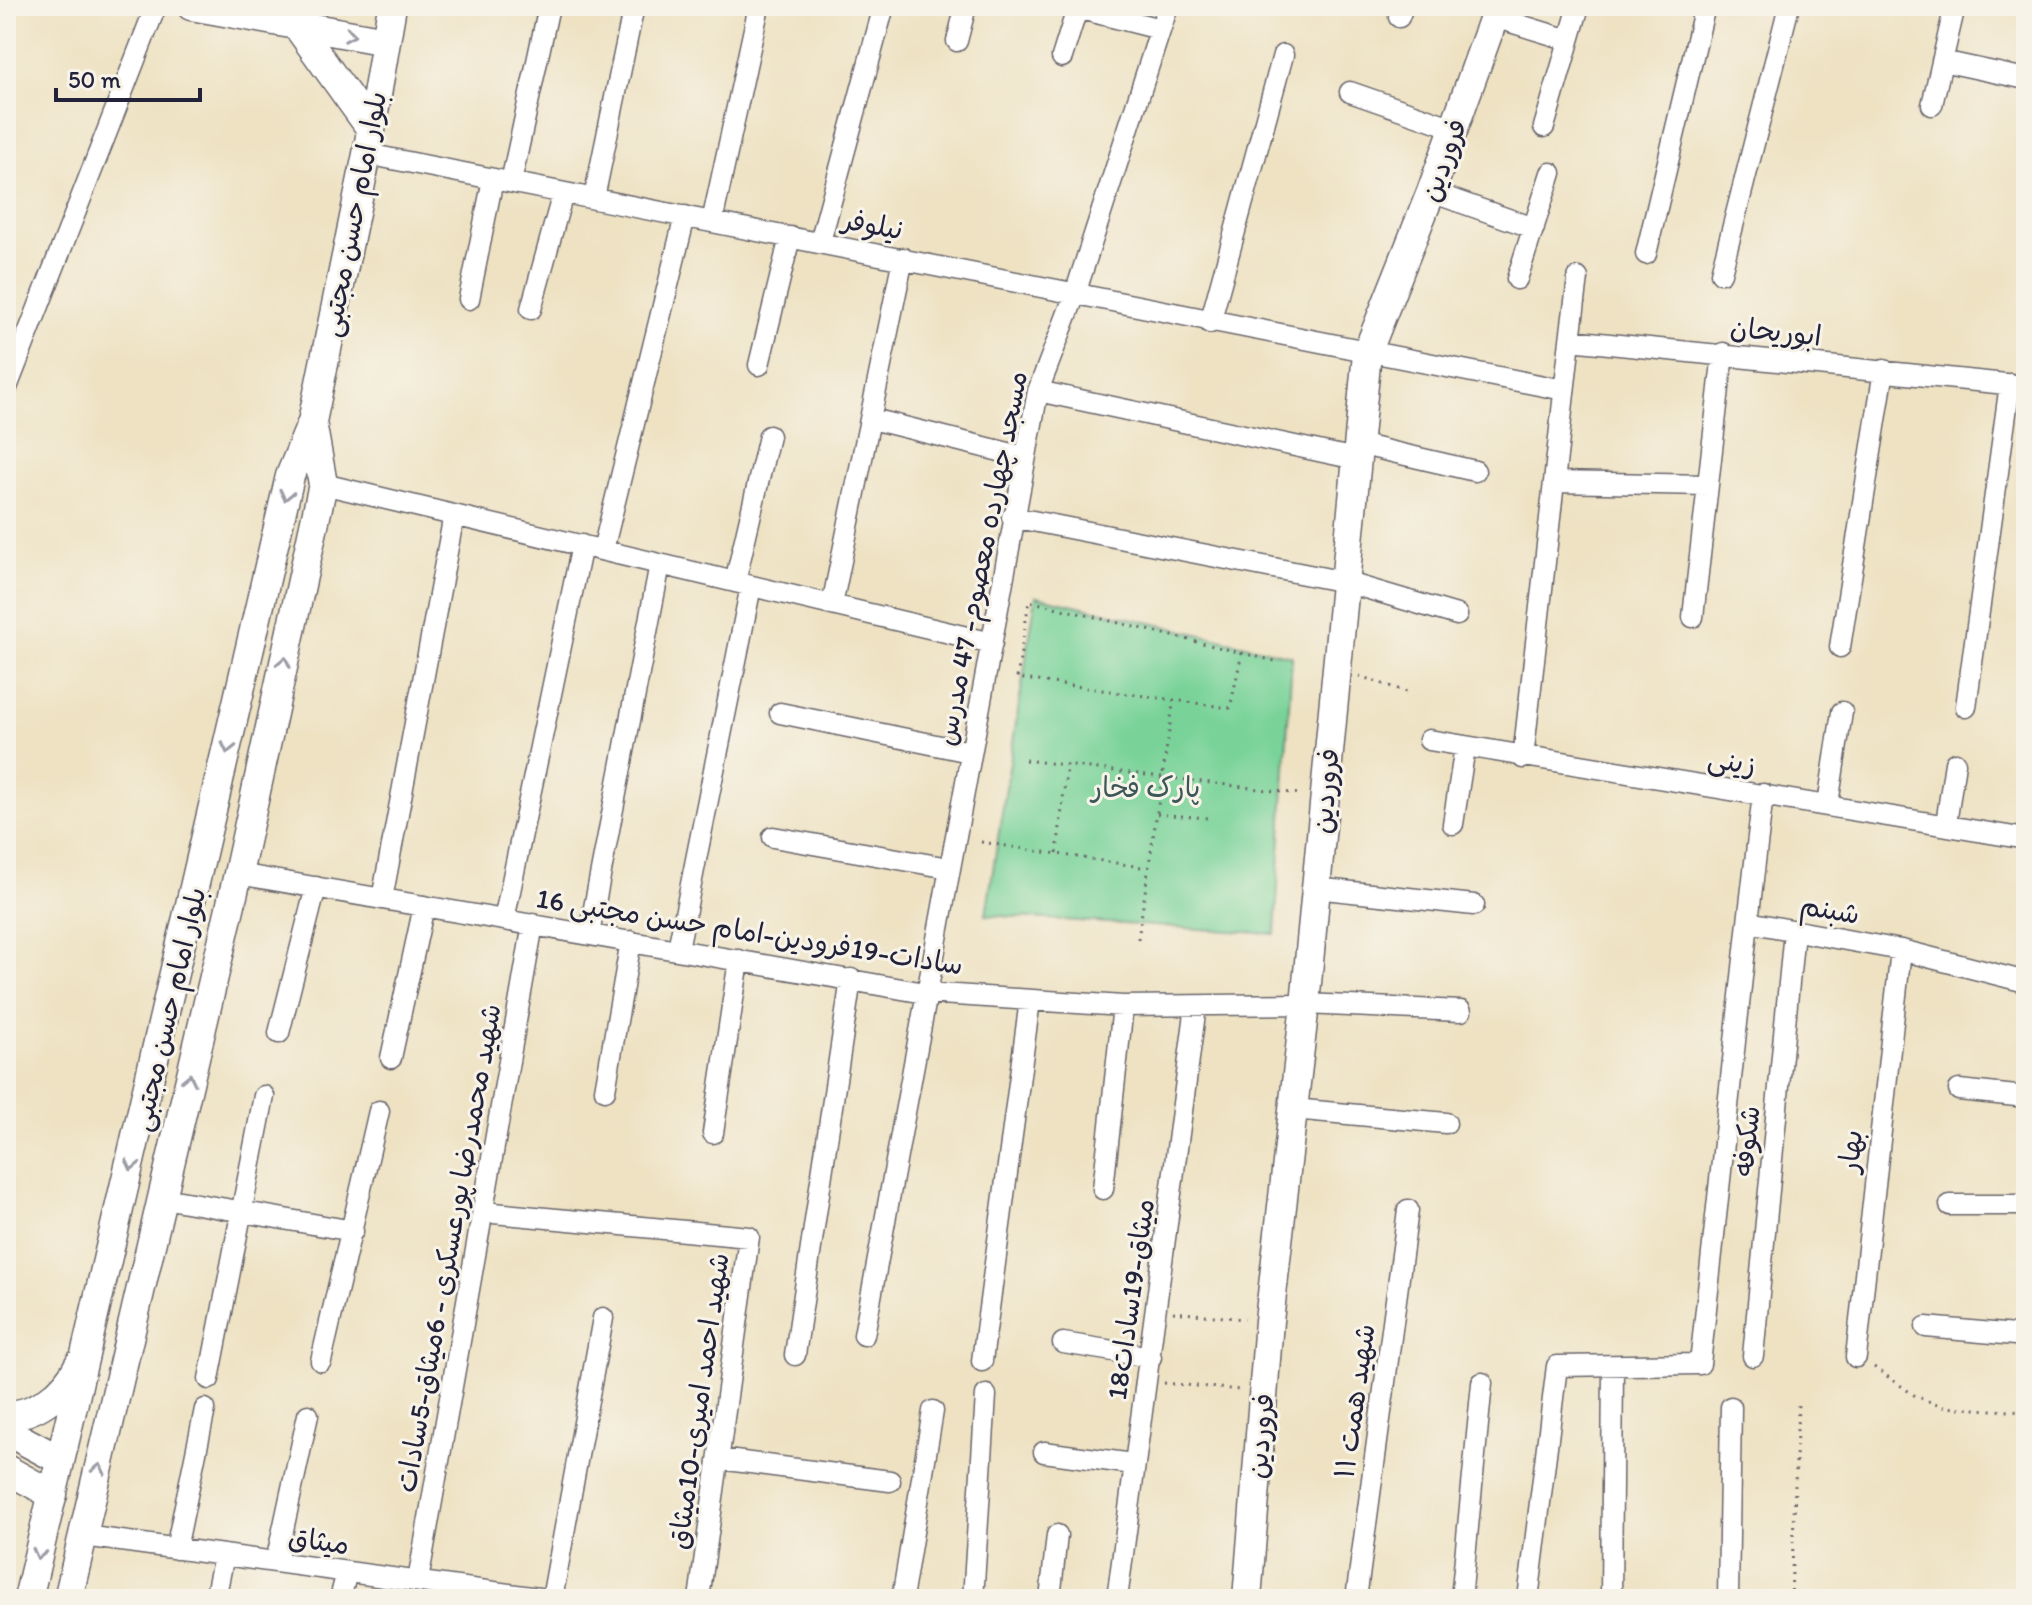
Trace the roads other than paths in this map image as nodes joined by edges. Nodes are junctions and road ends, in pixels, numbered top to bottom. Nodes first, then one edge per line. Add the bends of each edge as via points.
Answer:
1 (156, 6) edge
2 (191, 6) edge
3 (392, 6) edge
4 (549, 6) edge
5 (634, 6) edge
6 (759, 6) edge
7 (884, 6) edge
8 (966, 6) edge
9 (1168, 6) edge
10 (1579, 6) edge
11 (1705, 6) edge
12 (1789, 6) edge
13 (1955, 6) edge
14 (1075, 7) edge
15 (1496, 12) edge
16 (297, 26) junction
17 (1160, 29) junction
18 (1569, 40) junction
19 (386, 41) junction
20 (957, 41) dead end
21 (1283, 55) dead end
22 (1062, 57) dead end
23 (1942, 61) junction
24 (2026, 79) edge
25 (1350, 92) dead end
26 (1932, 105) dead end
27 (1544, 127) dead end
28 (1454, 128) junction
29 (369, 142) junction
30 (1551, 173) dead end
31 (502, 181) junction
32 (1431, 192) junction
33 (563, 193) junction
34 (594, 198) junction
35 (685, 216) junction
36 (712, 222) junction
37 (1534, 228) junction
38 (790, 237) junction
39 (820, 242) junction
40 (1646, 254) dead end
41 (903, 258) junction
42 (1721, 273) dead end
43 (1578, 278) dead end
44 (1517, 279) dead end
45 (1074, 297) junction
46 (469, 299) dead end
47 (531, 309) dead end
48 (1210, 323) junction
49 (1570, 340) junction
50 (1367, 353) junction
51 (1723, 353) junction
52 (759, 365) dead end
53 (1884, 370) junction
54 (2018, 385) edge
55 (6, 390) edge
56 (1564, 390) junction
57 (1038, 391) junction
58 (872, 419) junction
59 (312, 422) junction
60 (769, 436) dead end
61 (1357, 451) junction
62 (1024, 457) junction
63 (1475, 471) dead end
64 (1554, 482) junction
65 (323, 484) junction
66 (1708, 485) junction
67 (454, 515) junction
68 (1012, 517) junction
69 (582, 545) junction
70 (603, 550) junction
71 (660, 564) junction
72 (1345, 582) junction
73 (743, 584) junction
74 (832, 605) junction
75 (1457, 615) dead end
76 (1693, 617) dead end
77 (992, 643) junction
78 (1840, 647) dead end
79 (1966, 707) dead end
80 (1842, 712) dead end
81 (780, 713) dead end
82 (1429, 740) dead end
83 (1465, 747) junction
84 (970, 752) junction
85 (1523, 758) junction
86 (1955, 763) dead end
87 (1763, 794) junction
88 (1828, 804) junction
89 (1453, 824) dead end
90 (1946, 824) junction
91 (773, 837) dead end
92 (2026, 839) edge
93 (949, 868) junction
94 (238, 874) junction
95 (316, 887) junction
96 (1315, 888) junction
97 (382, 899) junction
98 (1474, 905) dead end
99 (424, 906) junction
100 (504, 920) junction
101 (1748, 922) junction
102 (533, 924) junction
103 (1794, 931) junction
104 (589, 934) junction
105 (631, 941) junction
106 (678, 949) junction
107 (1901, 950) junction
108 (739, 960) junction
109 (851, 979) junction
110 (2026, 982) edge
111 (925, 993) junction
112 (1030, 1000) junction
113 (1305, 1004) junction
114 (1123, 1006) junction
115 (1196, 1006) junction
116 (1461, 1011) dead end
117 (279, 1033) dead end
118 (391, 1058) dead end
119 (605, 1090) dead end
120 (1959, 1090) dead end
121 (264, 1096) dead end
122 (2026, 1097) edge
123 (1293, 1109) junction
124 (379, 1111) dead end
125 (1446, 1123) dead end
126 (713, 1133) dead end
127 (1103, 1189) dead end
128 (163, 1198) junction
129 (1950, 1205) dead end
130 (2026, 1205) edge
131 (241, 1209) junction
132 (1408, 1210) dead end
133 (483, 1212) junction
134 (353, 1231) junction
135 (603, 1318) dead end
136 (1926, 1327) dead end
137 (864, 1335) dead end
138 (2026, 1336) edge
139 (1063, 1343) dead end
140 (87, 1350) junction
141 (795, 1355) dead end
142 (1753, 1356) dead end
143 (1151, 1357) junction
144 (1856, 1357) road end
145 (321, 1361) dead end
146 (982, 1361) dead end
147 (1613, 1367) junction
148 (209, 1379) dead end
149 (1482, 1383) dead end
150 (986, 1395) dead end
151 (1731, 1407) dead end
152 (205, 1409) dead end
153 (933, 1411) dead end
154 (6, 1415) edge
155 (308, 1415) dead end
156 (6, 1431) edge
157 (1044, 1452) dead end
158 (719, 1459) junction
159 (60, 1460) junction
160 (1133, 1464) junction
161 (6, 1469) edge
162 (890, 1481) dead end
163 (53, 1495) junction
164 (1057, 1535) dead end
165 (84, 1536) junction
166 (176, 1549) junction
167 (224, 1555) junction
168 (276, 1562) junction
169 (347, 1572) junction
170 (418, 1581) junction
171 (459, 1593) edge
172 (28, 1599) edge
173 (68, 1599) edge
174 (215, 1599) edge
175 (340, 1599) edge
176 (549, 1599) edge
177 (699, 1599) edge
178 (902, 1599) edge
179 (973, 1599) edge
180 (1050, 1599) edge
181 (1117, 1599) edge
182 (1247, 1599) edge
183 (1356, 1599) edge
184 (1461, 1599) edge
185 (1528, 1599) edge
186 (1611, 1599) edge
187 (1728, 1599) edge

1 - 55 street
2 - 16 main road
3 - 19 main road, بلوار امام حسن مجتبی
4 - 31 street
5 - 34 street
6 - 36 street
7 - 39 street
8 - 20 street
9 - 17 street, مسجد چهارده معصوم- 47 مدرس
10 - 18 street
11 - 40 street
12 - 42 street
13 - 23 street
14 - 17 street
14 - 22 street
15 - 18 street
15 - 28 main road, فروردین
16 -> 19 main road
16 - 29 main road
17 - 45 street, مسجد چهارده معصوم- 47 مدرس
18 - 27 street
19 - 29 main road, بلوار امام حسن مجتبی
21 - 48 street
23 - 24 street
23 - 26 street
25 - 28 street
28 - 32 main road, فروردین
29 - 31 street, نیلوفر
29 - 59 main road, بلوار امام حسن مجتبی
30 - 37 street
31 - 33 street, نیلوفر
31 - 46 street
32 - 37 street
32 - 50 main road, فروردین
33 - 34 street, نیلوفر
33 - 47 street
34 - 35 street, نیلوفر
35 - 36 street, نیلوفر
35 - 70 street
36 - 38 street, نیلوفر
37 - 44 street
38 - 39 street, نیلوفر
38 - 52 street
39 - 41 street, نیلوفر
41 - 45 street, نیلوفر
41 - 58 street
43 - 49 street
45 - 48 street, نیلوفر
45 - 57 street, مسجد چهارده معصوم- 47 مدرس
48 - 50 street, نیلوفر
49 - 51 street, ابوریحان
49 - 56 street
50 - 56 street, نیلوفر
50 - 61 main road, فروردین
51 - 53 street, ابوریحان
51 - 66 street
53 - 54 street, ابوریحان
53 - 78 street
54 - 79 street
56 - 64 street
57 - 61 street
57 - 62 street, مسجد چهارده معصوم- 47 مدرس
58 - 62 street
58 - 74 street
59 - 65 main road, بلوار امام حسن مجتبی
59 -> 140 main road, بلوار امام حسن مجتبی via 290,476
60 - 73 street
61 - 63 street
61 - 72 main road, فروردین
62 - 68 street, مسجد چهارده معصوم- 47 مدرس
64 - 66 street
64 - 85 street
65 - 67 street
94 -> 65 main road, بلوار امام حسن مجتبی
66 - 76 street
67 - 69 street
67 - 97 street
68 - 72 street
68 - 77 street, مسجد چهارده معصوم- 47 مدرس
69 - 70 street
69 - 100 street
70 - 71 street
71 - 73 street
71 - 104 street
72 - 75 street
72 - 96 main road, فروردین
73 - 74 street
73 - 106 street
74 - 77 street
77 - 84 street, مسجد چهارده معصوم- 47 مدرس
80 - 88 street
81 - 84 street
82 - 83 street, زینی
83 - 85 street, زینی
83 - 89 street
84 - 93 street, مسجد چهارده معصوم- 47 مدرس
85 - 87 street, زینی
86 - 90 street
87 - 88 street, زینی
87 - 101 street
88 - 90 street, زینی
90 - 92 street, زینی
91 - 93 street
93 - 111 street, مسجد چهارده معصوم- 47 مدرس
94 - 95 street, سادات-19فرودین-امام حسن مجتبی 16
128 -> 94 main road, بلوار امام حسن مجتبی
95 - 97 street, سادات-19فرودین-امام حسن مجتبی 16
95 - 117 street
96 - 98 street
96 - 113 main road, فروردین
97 - 99 street, سادات-19فرودین-امام حسن مجتبی 16
99 - 100 street, سادات-19فرودین-امام حسن مجتبی 16
99 - 118 street
100 - 102 street, سادات-19فرودین-امام حسن مجتبی 16
101 - 103 street, شبنم
101 - 147 street via 1700,1364
102 - 104 street, سادات-19فرودین-امام حسن مجتبی 16
102 - 133 street, شهید محمدرضا پورعسکری - 6میثاق-5سادات
103 - 107 street, شبنم
103 - 142 street, شکوفه
104 - 105 street, سادات-19فرودین-امام حسن مجتبی 16
105 - 106 street, سادات-19فرودین-امام حسن مجتبی 16
105 - 119 street
106 - 108 street, سادات-19فرودین-امام حسن مجتبی 16
107 - 110 street, شبنم
107 - 144 street, بهار
108 - 109 street, سادات-19فرودین-امام حسن مجتبی 16
108 - 126 street
109 - 111 street, سادات-19فرودین-امام حسن مجتبی 16
109 - 141 street
111 - 112 street, سادات-19فرودین-امام حسن مجتبی 16
111 - 137 street, مسجد چهارده معصوم- 47 مدرس
112 - 114 street, سادات-19فرودین-امام حسن مجتبی 16
112 - 146 street
113 - 115 street, سادات-19فرودین-امام حسن مجتبی 16
113 - 116 street, سادات-19فرودین-امام حسن مجتبی 16
113 - 123 main road, فروردین
114 - 115 street, سادات-19فرودین-امام حسن مجتبی 16
114 - 127 street
115 - 143 street, 18میثاق-19سادات
120 - 122 street
121 - 131 street
123 - 125 street
123 - 182 main road, فروردین via 1269,1321
124 - 134 street
128 - 131 street
165 -> 128 main road, بلوار امام حسن مجتبی
129 - 130 street
131 - 134 street
131 - 148 street
132 - 183 street, شهید همت ۱۱
133 - 158 street, شهید احمد امیری-10میثاق via 749,1237
133 - 170 street, شهید محمدرضا پورعسکری - 6میثاق-5سادات
134 - 145 street
135 - 176 street
136 - 138 street
139 - 143 street
140 - 154 main road via 50,1400
140 - 159 main road, بلوار امام حسن مجتبی
143 - 160 street, 18میثاق-19سادات
147 - 185 street via 1557,1366
147 - 186 street
149 - 184 street
150 - 179 street
151 - 187 street
152 - 166 street
153 - 178 street
155 - 168 street
156 - 159 main road
157 - 160 street
158 - 162 street
158 - 177 street, شهید احمد امیری-10میثاق
159 - 163 main road, بلوار امام حسن مجتبی
160 - 181 street, 18میثاق-19سادات
161 - 163 main road
163 -> 172 main road, بلوار امام حسن مجتبی
164 - 180 street
165 - 166 street, میثاق
165 - 173 main road, بلوار امام حسن مجتبی
166 - 167 street, میثاق
167 - 168 street, میثاق
167 - 174 street
168 - 169 street, میثاق
169 - 170 street, میثاق
169 - 175 street
170 - 171 street, میثاق
171 - 176 street, میثاق

